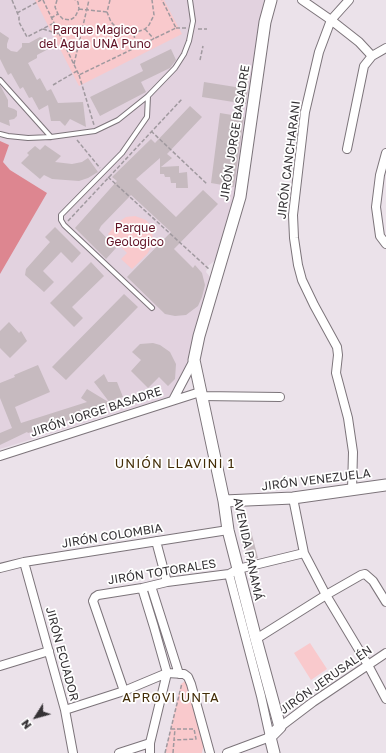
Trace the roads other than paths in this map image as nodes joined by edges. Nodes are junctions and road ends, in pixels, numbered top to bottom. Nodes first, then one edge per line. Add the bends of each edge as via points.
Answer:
1 (190, 0) edge
2 (271, 0) edge
3 (302, 0) edge
4 (349, 0) edge
5 (331, 20) junction
6 (386, 48) edge
7 (372, 56) junction
8 (0, 80) edge
9 (148, 96) junction
10 (0, 134) edge
11 (51, 137) junction
12 (347, 150) dead end
13 (386, 153) edge
14 (386, 244) edge
15 (152, 308) dead end
16 (194, 360) junction
17 (200, 394) junction
18 (280, 397) dead end
19 (173, 400) junction
20 (0, 456) edge
21 (386, 485) edge
22 (352, 490) junction
23 (293, 498) junction
24 (224, 501) junction
25 (228, 530) junction
26 (156, 541) junction
27 (304, 553) junction
28 (24, 562) junction
29 (0, 568) edge
30 (233, 571) junction
31 (167, 582) junction
32 (151, 586) junction
33 (142, 588) junction
34 (326, 595) junction
35 (386, 602) edge
36 (256, 639) junction
37 (49, 651) junction
38 (386, 653) edge
39 (368, 665) junction
40 (0, 666) edge
41 (167, 673) junction
42 (182, 678) junction
43 (124, 691) junction
44 (386, 699) edge
45 (65, 710) junction
46 (280, 727) junction
47 (270, 737) junction
48 (150, 743) junction
49 (71, 752) edge
50 (119, 753) edge
51 (150, 753) edge
52 (210, 753) edge
53 (227, 753) edge
54 (274, 753) edge

1 - 9 lane via 193,21 184,54 175,68
2 - 16 street, JIRÓN JORGE BASADRE via 265,22 240,197 216,274
3 - 5 street
4 - 5 street, JIRÓN CANCHARANI
5 - 7 street
5 - 22 street, JIRÓN CANCHARANI via 319,52 306,112 293,215 296,252 302,280 337,347 336,373 348,418 353,452
6 - 7 street
7 - 12 street via 364,66
8 - 11 lane
9 - 11 lane via 118,120 95,131
9 - 15 lane via 147,117 122,153 61,215 61,220
10 - 11 lane via 28,138
13 - 14 street via 376,207 380,236
16 - 17 street, AVENIDA PANAMÁ
16 - 19 street
17 - 18 street, JIRÓN JORGE BASADRE
17 - 19 street, JIRÓN JORGE BASADRE
17 - 24 street, AVENIDA PANAMÁ
19 - 20 street, JIRÓN JORGE BASADRE
21 - 22 street, JIRÓN VENEZUELA
22 - 23 street, JIRÓN VENEZUELA
23 - 24 street, JIRÓN VENEZUELA
23 - 27 street
24 - 25 street, AVENIDA PANAMÁ
25 - 26 street, JIRÓN COLOMBIA
25 - 30 street, AVENIDA PANAMÁ
26 - 28 street, JIRÓN COLOMBIA
26 - 31 street
27 - 30 street, JIRÓN TOTORALES
27 - 34 street
28 - 29 street, JIRÓN COLOMBIA
28 - 37 street, JIRÓN ECUADOR
30 - 31 street, JIRÓN TOTORALES
30 - 36 street, AVENIDA PANAMÁ
30 - 47 street, AVENIDA PANAMÁ
31 - 32 street, JIRÓN TOTORALES
32 - 33 street, JIRÓN TOTORALES
32 - 42 street
33 - 41 street
33 - 43 street, JIRÓN TOTORALES via 98,595 93,601
34 - 35 street via 365,574 373,581
34 - 36 street
34 - 39 street
36 - 46 street, AVENIDA PANAMÁ
37 - 40 street
37 - 45 street, JIRÓN ECUADOR
38 - 39 street, JIRÓN JERUSALÉN
39 - 44 street
39 - 46 street, JIRÓN JERUSALÉN via 312,702
41 - 42 street
41 - 43 street
41 - 48 street
42 - 52 street via 184,674 188,677
43 - 45 street
45 - 49 street, JIRÓN ECUADOR
46 - 47 street
47 - 53 street
47 - 54 street, AVENIDA PANAMÁ
48 - 50 street
48 - 51 street

